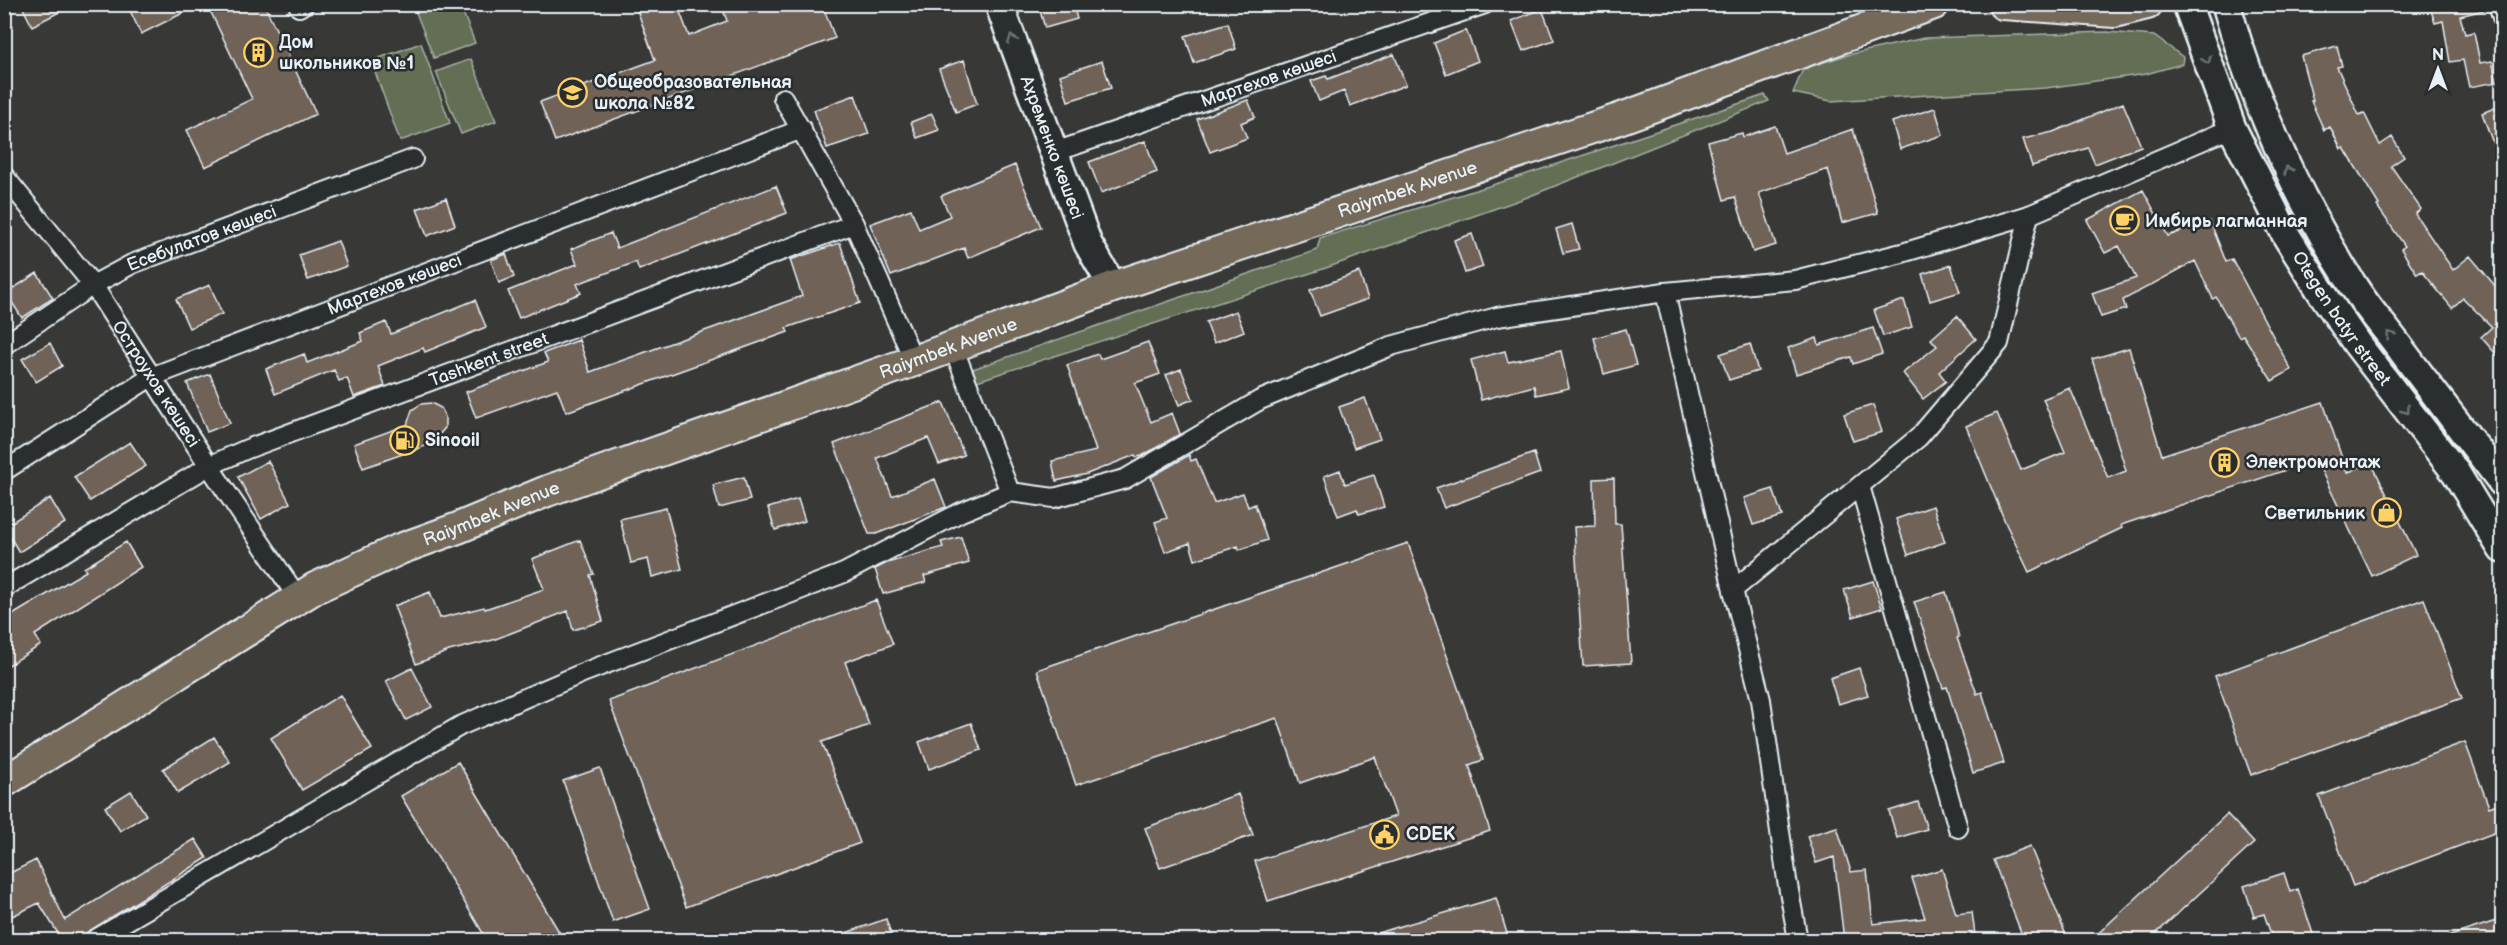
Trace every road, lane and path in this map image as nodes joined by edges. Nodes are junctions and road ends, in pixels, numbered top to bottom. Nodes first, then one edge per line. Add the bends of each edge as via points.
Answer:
1 (999, 4) edge
2 (1485, 4) edge
3 (1934, 4) edge
4 (2003, 4) edge
5 (2147, 4) edge
6 (2187, 4) edge
7 (2226, 4) edge
8 (2498, 4) edge
9 (2087, 8) edge
10 (2502, 17) edge
11 (783, 98) dead end
12 (2232, 128) junction
13 (802, 129) junction
14 (1055, 152) junction
15 (413, 159) dead end
16 (4, 176) edge
17 (2029, 215) junction
18 (854, 224) junction
19 (93, 285) junction
20 (1113, 287) junction
21 (1665, 292) junction
22 (4, 345) edge
23 (953, 347) junction
24 (914, 361) junction
25 (152, 377) junction
26 (209, 466) junction
27 (4, 471) edge
28 (2502, 482) edge
29 (1860, 486) junction
30 (1010, 492) junction
31 (2502, 549) edge
32 (4, 588) edge
33 (1733, 590) junction
34 (298, 598) junction
35 (4, 782) edge
36 (1958, 828) dead end
37 (94, 940) edge
38 (1798, 940) edge

14 -> 1 main road, Ахременко көшесі
2 - 14 street, Мартехов көшесі
3 - 20 main road, Raiymbek Avenue via 1616,120
4 - 9 main road
5 - 9 main road via 2115,12
6 -> 12 main road, Otegen batyr street
28 -> 7 main road, Otegen batyr street via 2352,285 2309,214 2261,107
8 - 10 street
11 - 13 street
12 - 17 street
12 -> 31 main road, Otegen batyr street via 2281,226 2320,290 2456,473
13 - 18 street
13 - 25 street, Мартехов көшесі
14 - 20 main road, Ахременко көшесі via 1088,244
15 - 19 street, Есебулатов көшесі via 132,264
16 - 19 street, Остроухов көшесі
17 - 21 street via 1795,280
17 - 29 street via 1999,343 1920,438
18 - 24 street
18 - 26 street, Tashkent street
19 - 22 street, Есебулатов көшесі
19 - 25 street, Остроухов көшесі
20 - 23 main road, Raiymbek Avenue
21 - 30 street via 1497,317 1391,346 1260,400 1125,479 1054,498
21 - 33 street
23 - 24 main road, Raiymbek Avenue
23 - 30 street
24 - 34 main road, Raiymbek Avenue via 547,491 400,549
25 - 26 street, Остроухов көшесі
25 - 27 street, Мартехов көшесі
26 - 32 street, Tashkent street
26 - 34 street, Остроухов көшесі
29 - 33 street
29 - 36 street
30 - 37 street via 961,512 844,573 585,672 460,726
33 - 38 street via 1761,700
34 - 35 main road, Raiymbek Avenue

